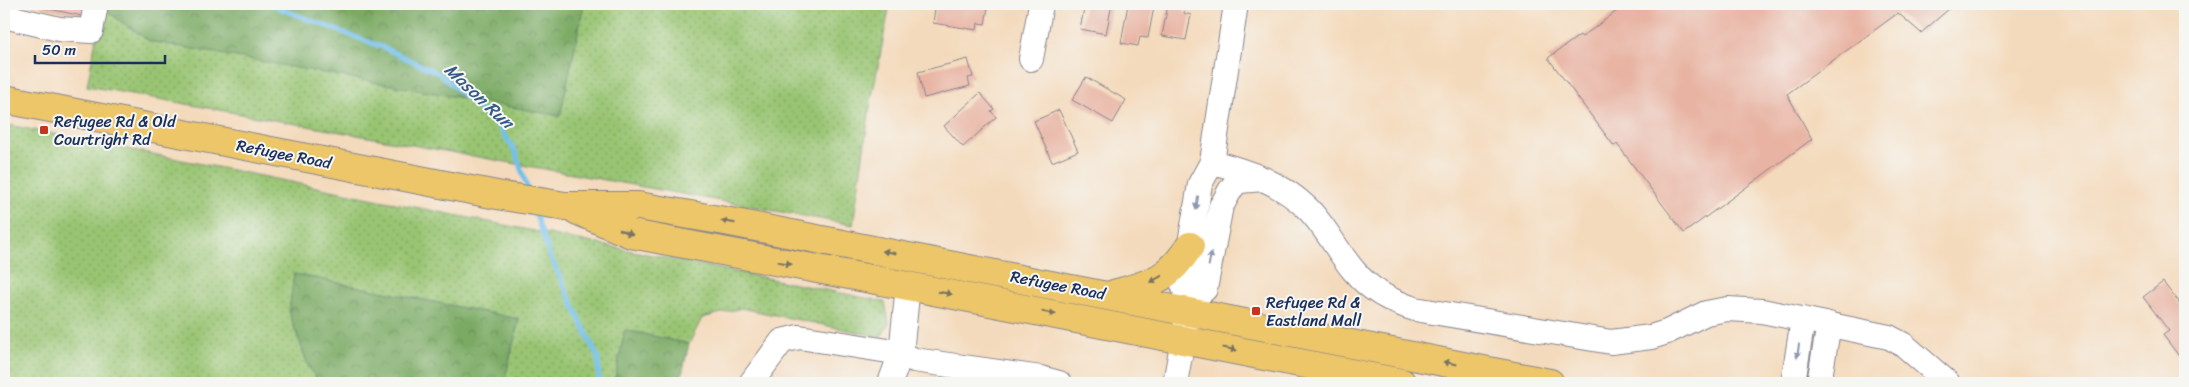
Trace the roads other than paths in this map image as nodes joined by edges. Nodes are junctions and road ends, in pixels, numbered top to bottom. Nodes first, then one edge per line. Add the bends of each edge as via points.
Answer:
1 (96, 4) edge
2 (1041, 4) edge
3 (1236, 4) edge
4 (4, 16) edge
5 (1031, 59) dead end
6 (4, 99) edge
7 (1212, 162) junction
8 (1264, 179) junction
9 (556, 204) junction
10 (1221, 206) junction
11 (1190, 246) junction
12 (908, 286) junction
13 (1108, 295) junction
14 (1189, 306) junction
15 (1803, 319) junction
16 (1829, 324) junction
17 (1182, 339) junction
18 (900, 352) junction
19 (1016, 379) edge
20 (752, 383) edge
21 (890, 383) edge
22 (1059, 383) edge
23 (1175, 383) edge
24 (1402, 383) edge
25 (1550, 383) edge
26 (1793, 383) edge
27 (1818, 383) edge
28 (1948, 383) edge

1 - 4 street via 91,31 59,29
2 - 5 street
3 - 7 street
6 - 9 main road, Refugee Road
7 - 8 street
7 - 10 street
7 -> 11 street via 1200,184
8 - 10 street via 1239,181
8 - 15 street via 1308,208 1365,282 1396,302 1423,311 1611,342 1651,337 1723,309 1756,310
9 -> 12 main road, Refugee Road via 631,234
13 -> 9 main road, Refugee Road via 638,206
14 -> 10 street via 1204,289
11 -> 13 main road via 1170,272 1145,285
11 - 14 street via 1183,285
12 -> 17 main road, Refugee Road
12 - 18 street
13 - 14 main road, Refugee Road
14 - 17 street
25 -> 14 main road, Refugee Road
15 - 16 street
15 -> 26 street
16 - 27 street
16 - 28 street via 1897,341
17 - 23 street
17 -> 24 main road, Refugee Road
18 - 19 street via 914,360
18 - 20 street via 791,338 782,341
18 - 21 street
19 - 22 street via 1041,378

